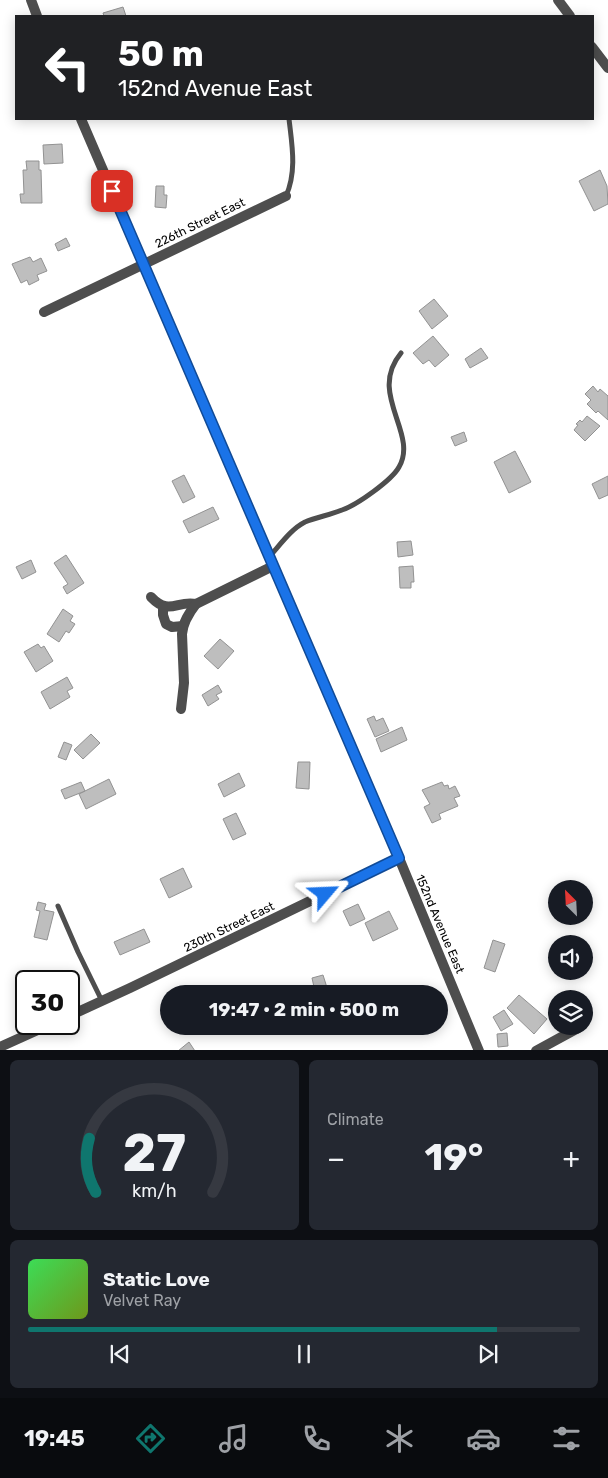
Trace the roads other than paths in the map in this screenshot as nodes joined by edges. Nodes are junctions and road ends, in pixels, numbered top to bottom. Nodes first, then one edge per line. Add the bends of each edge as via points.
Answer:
1 (30, 0) edge
2 (558, 0) edge
3 (38, 15) edge
4 (569, 15) edge
5 (594, 50) edge
6 (608, 68) edge
7 (81, 120) edge
8 (289, 120) edge
9 (286, 196) joint
10 (143, 264) junction
11 (44, 312) dead end
12 (401, 353) dead end
13 (271, 561) junction
14 (151, 597) dead end
15 (196, 604) junction
16 (163, 607) junction
17 (183, 626) junction
18 (181, 709) dead end
19 (399, 858) junction
20 (58, 906) dead end
21 (102, 1001) junction
22 (80, 1011) edge
23 (27, 1035) edge
24 (565, 1035) edge
25 (0, 1047) edge
26 (479, 1050) edge
27 (536, 1050) edge

1 - 3 street
2 - 4 street
5 - 6 street
7 - 10 street, 152nd Avenue East
8 - 9 lane via 293,167
9 - 10 street, 226th Street East
10 - 11 street, 226th Street East
10 - 13 street, 152nd Avenue East
12 - 13 lane via 393,362 389,383 392,409 402,431 400,466 364,498 343,510 304,523 290,533
13 - 15 street
13 - 19 street, 152nd Avenue East
14 - 16 street
15 - 16 street
15 - 17 street
16 - 17 street via 166,624
17 - 18 street
19 - 21 street, 230th Street East
19 - 26 street, 152nd Avenue East
20 - 21 lane
21 - 22 street, 230th Street East
23 - 25 street
24 - 27 street

